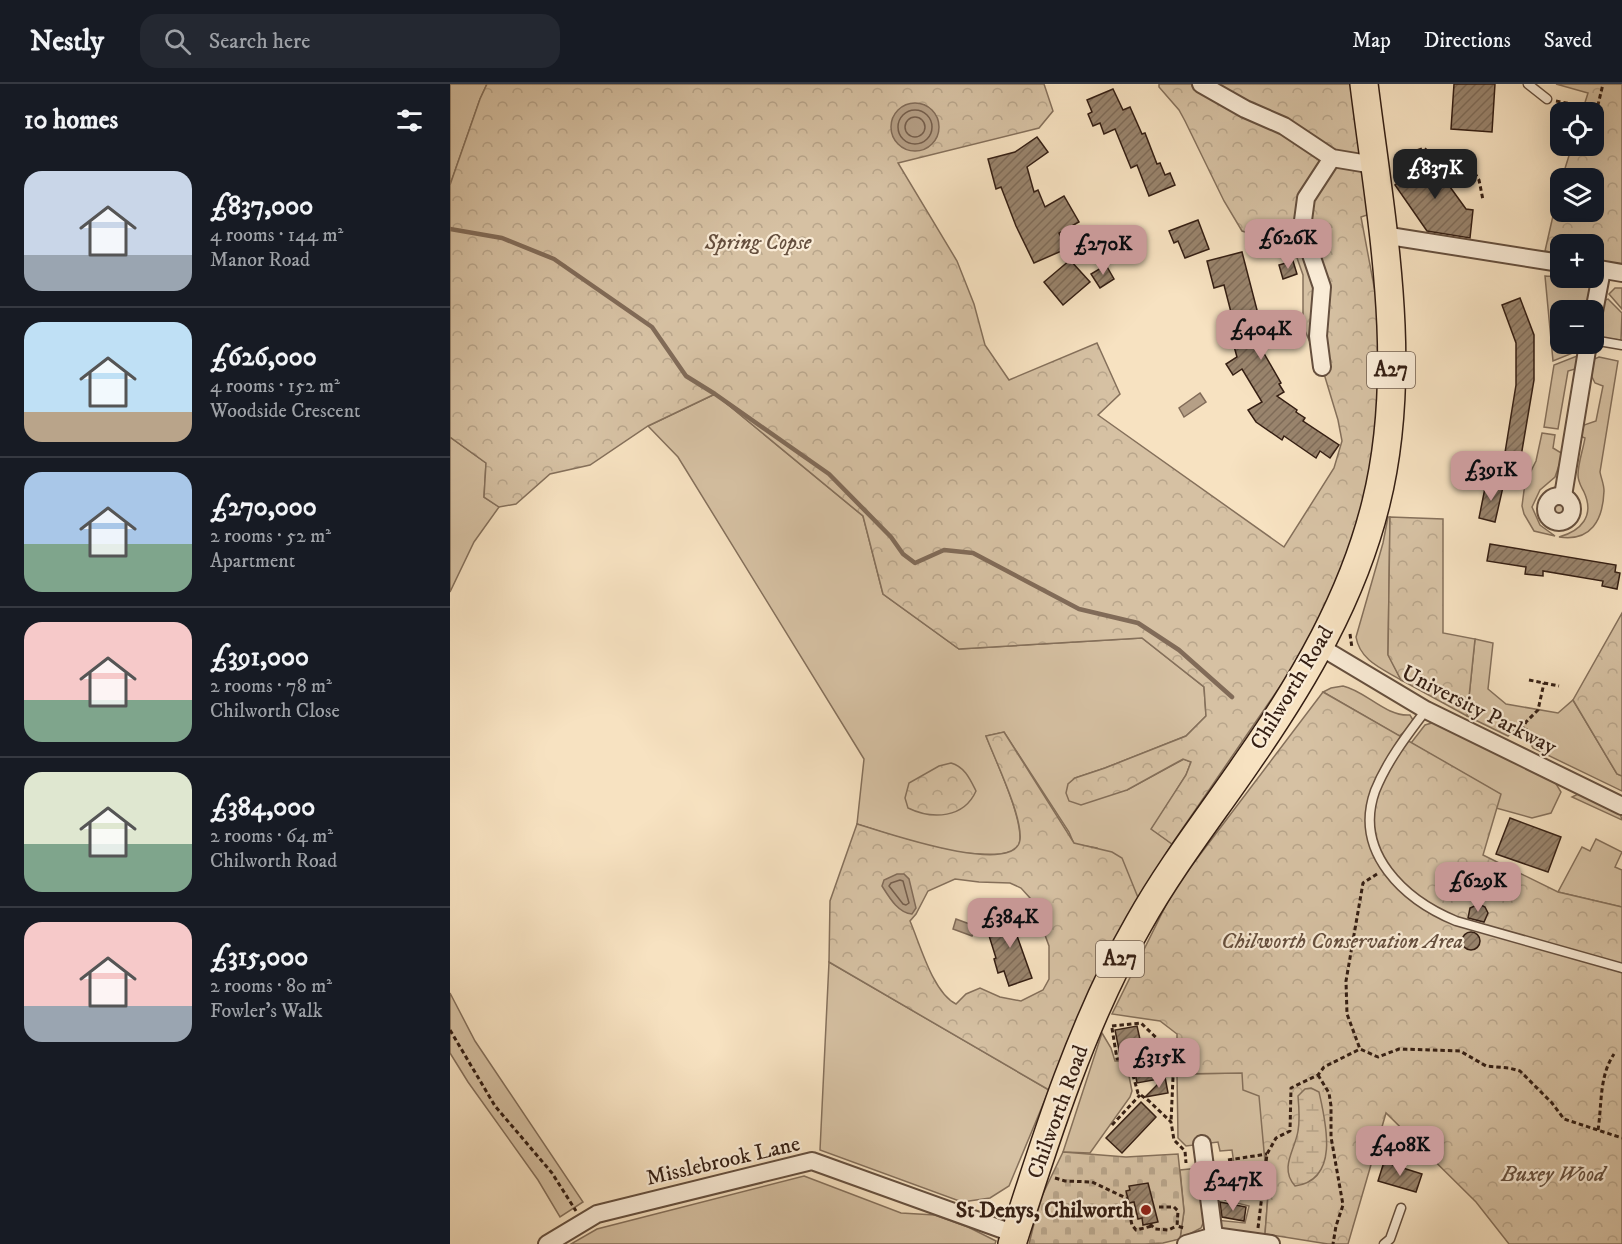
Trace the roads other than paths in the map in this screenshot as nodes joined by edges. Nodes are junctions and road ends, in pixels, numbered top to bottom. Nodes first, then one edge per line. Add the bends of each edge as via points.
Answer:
1 (1201, 84) edge
2 (1364, 84) edge
3 (1528, 84) edge
4 (1547, 99) road end
5 (1332, 158) junction
6 (1385, 162) junction
7 (1383, 235) junction
8 (1550, 261) edge
9 (1604, 270) edge
10 (1622, 273) edge
11 (1604, 342) edge
12 (1622, 345) edge
13 (1586, 354) edge
14 (1322, 367) dead end
15 (1563, 496) dead end
16 (1319, 646) junction
17 (1426, 710) junction
18 (1622, 806) edge
19 (1622, 968) edge
20 (1202, 1144) dead end
21 (1401, 1208) dead end
22 (1214, 1236) junction
23 (1013, 1239) edge
24 (1264, 1243) edge
25 (547, 1244) edge
26 (1186, 1244) edge
27 (1384, 1244) edge

1 - 5 street via 1284,126
2 - 6 main road, Chilworth Road / A27
3 - 4 lane
5 - 6 street
5 - 14 street via 1306,198 1302,228 1322,287 1318,336
6 - 7 main road, Chilworth Road / A27
7 - 8 street
7 - 16 main road, Chilworth Road / A27 via 1391,375 1382,472 1358,563
9 - 10 street
11 - 12 lane
13 - 15 street
16 - 17 street, University Parkway
16 - 23 main road, Chilworth Road / A27 via 1249,760 1151,902 1119,961 1102,1022 1037,1170
17 - 18 street, University Parkway
17 - 19 lane via 1388,763 1375,793 1370,826 1385,867 1402,889 1448,918
20 - 22 street
21 - 27 lane via 1390,1239
22 - 24 street
22 - 26 street
23 - 25 street, Misslebrook Lane via 812,1161 597,1214

